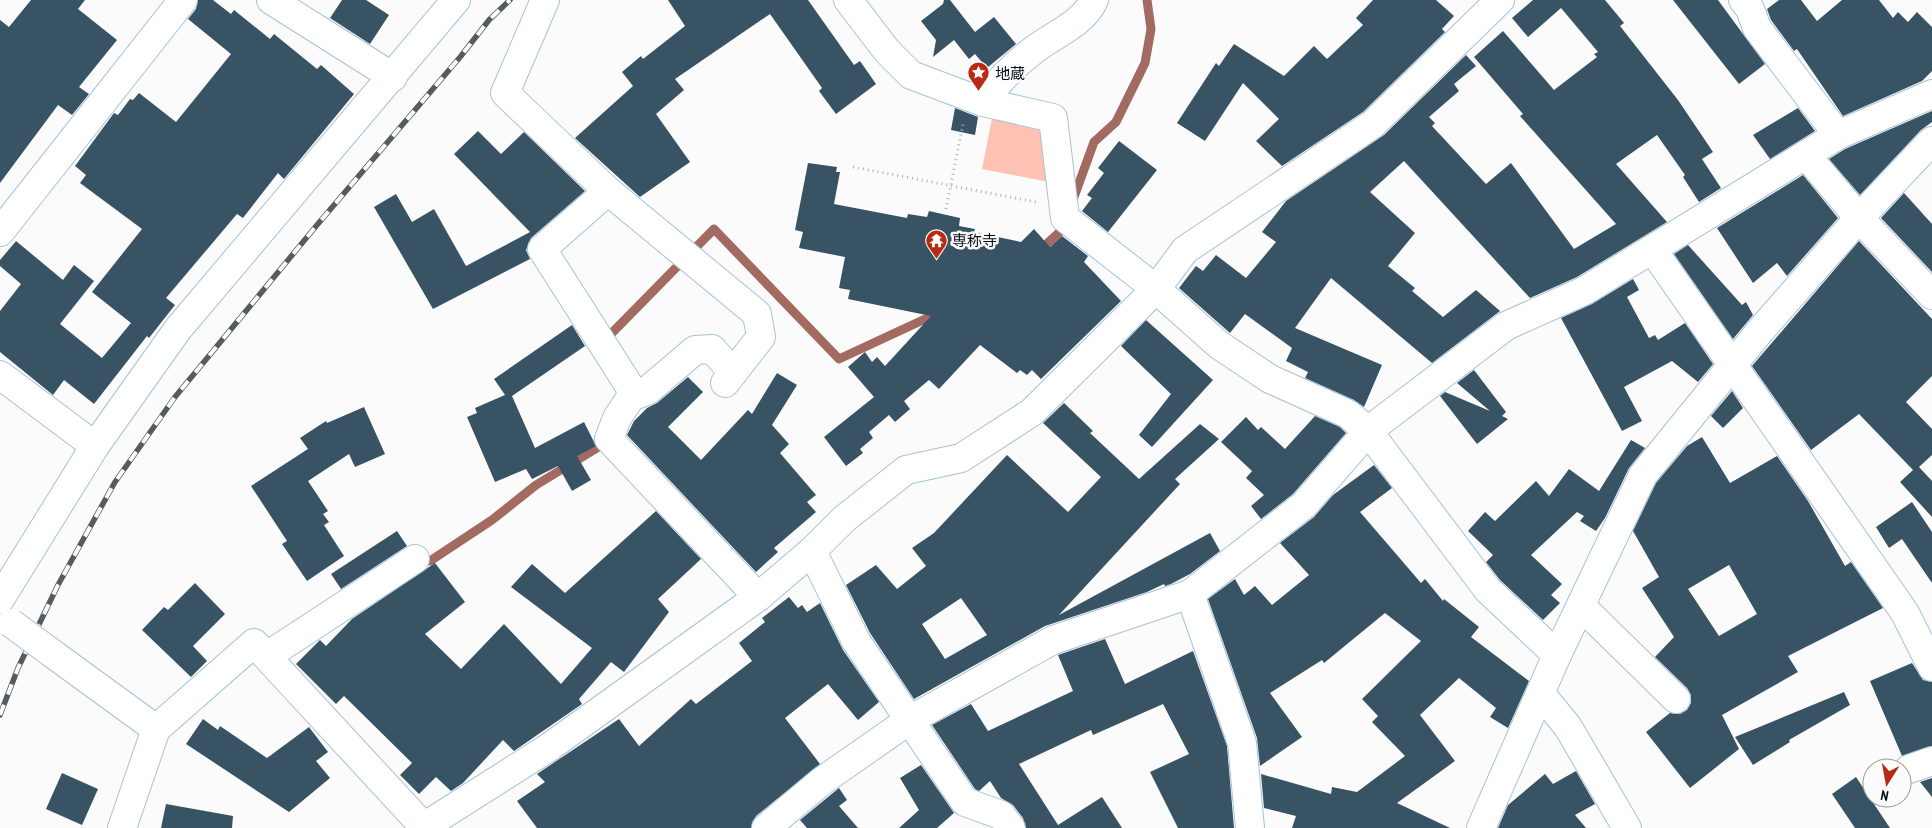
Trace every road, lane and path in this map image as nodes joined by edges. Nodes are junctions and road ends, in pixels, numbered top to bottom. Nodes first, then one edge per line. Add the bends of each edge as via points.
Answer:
1 (183, 0) edge
2 (271, 0) edge
3 (456, 0) edge
4 (545, 0) edge
5 (848, 0) edge
6 (1094, 0) edge
7 (1500, 0) edge
8 (1751, 3) edge
9 (393, 77) junction
10 (1932, 94) edge
11 (976, 99) junction
12 (1838, 135) junction
13 (1932, 141) edge
14 (1806, 155) junction
15 (852, 166) dead end
16 (951, 185) junction
17 (608, 191) junction
18 (1063, 207) junction
19 (946, 209) dead end
20 (1859, 218) junction
21 (0, 232) edge
22 (1652, 249) junction
23 (1156, 289) junction
24 (1932, 295) edge
25 (1732, 366) junction
26 (0, 375) edge
27 (631, 397) junction
28 (1368, 431) junction
29 (95, 446) junction
30 (812, 551) junction
31 (415, 559) dead end
32 (1190, 594) junction
33 (758, 597) junction
34 (1581, 606) junction
35 (4, 613) edge
36 (268, 656) junction
37 (1557, 656) junction
38 (1932, 666) edge
39 (1541, 694) junction
40 (1676, 699) dead end
41 (908, 720) junction
42 (156, 729) junction
43 (122, 828) edge
44 (424, 828) edge
45 (766, 828) edge
46 (1010, 828) edge
47 (1250, 828) edge
48 (1481, 828) edge
49 (1627, 828) edge

1 - 21 street
2 - 9 street
3 - 9 street
4 - 17 street via 505,93
5 - 11 street via 887,51 911,76
6 - 11 street via 1088,12 1027,56
7 - 23 street via 1373,124 1185,250
8 - 12 street via 1757,28
9 - 29 street via 178,329
10 - 12 street
11 - 16 path
11 - 18 street via 1053,118
12 - 14 street
13 - 20 street
14 - 20 street
14 - 22 street
15 - 16 path
16 - 18 path
16 - 19 path
17 - 27 street via 542,249 630,387
17 - 27 street via 757,314 761,337 728,377 712,349 695,350 647,391
18 - 23 street via 1065,218
20 - 24 street
20 - 25 street
22 - 25 street
22 - 28 street via 1584,291 1506,326
23 - 28 street via 1219,344 1270,379 1348,414
23 - 30 street via 1032,412 961,458 906,470 844,519
25 - 34 street via 1643,475
25 - 38 street via 1905,613
26 - 29 street
27 - 33 street via 617,418 609,439
28 - 32 street via 1304,505
28 - 37 street via 1488,590
29 - 35 street
30 - 33 street
30 - 41 street via 856,642
31 - 36 street
32 - 41 street via 1053,640
32 - 47 street via 1242,743
33 - 44 street via 548,748
34 - 37 street
34 - 40 street
35 - 42 street, bridge via 53,654
36 - 42 street via 254,643
36 - 44 street
37 - 39 street
39 - 48 street
39 - 49 street via 1568,727
41 - 45 street via 822,781
41 - 46 street via 965,802 1001,815
42 - 43 street

